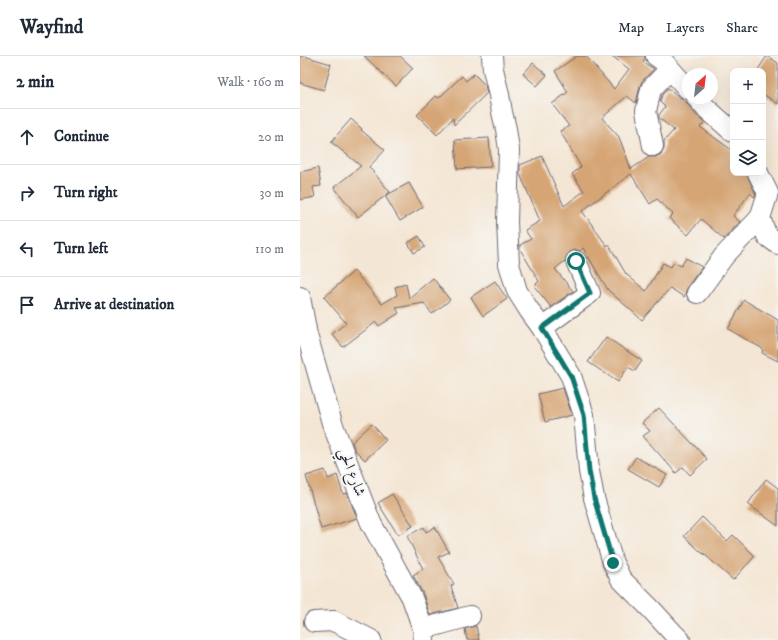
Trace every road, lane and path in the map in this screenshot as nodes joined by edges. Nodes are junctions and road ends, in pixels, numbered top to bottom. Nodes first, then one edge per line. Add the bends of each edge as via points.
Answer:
1 (492, 56) edge
2 (663, 63) edge
3 (682, 83) edge
4 (702, 104) edge
5 (730, 129) edge
6 (653, 146) dead end
7 (760, 176) edge
8 (760, 218) junction
9 (778, 244) edge
10 (576, 261) dead end
11 (697, 293) dead end
12 (300, 297) edge
13 (542, 328) junction
14 (470, 616) dead end
15 (314, 622) dead end
16 (422, 637) edge
17 (371, 640) edge
18 (680, 640) edge

1 - 13 street via 509,150 509,264 518,291
2 - 3 street
2 - 6 street via 651,89 646,111
4 - 5 street
7 - 8 street via 768,193
8 - 9 street via 767,236
8 - 11 street via 724,256
10 - 13 street via 590,293
12 - 16 street, شارع الحي via 306,335 332,423 371,523 412,598
13 - 18 street via 571,376 584,415 594,498 613,563 621,580
14 - 16 street
15 - 17 street via 334,621

